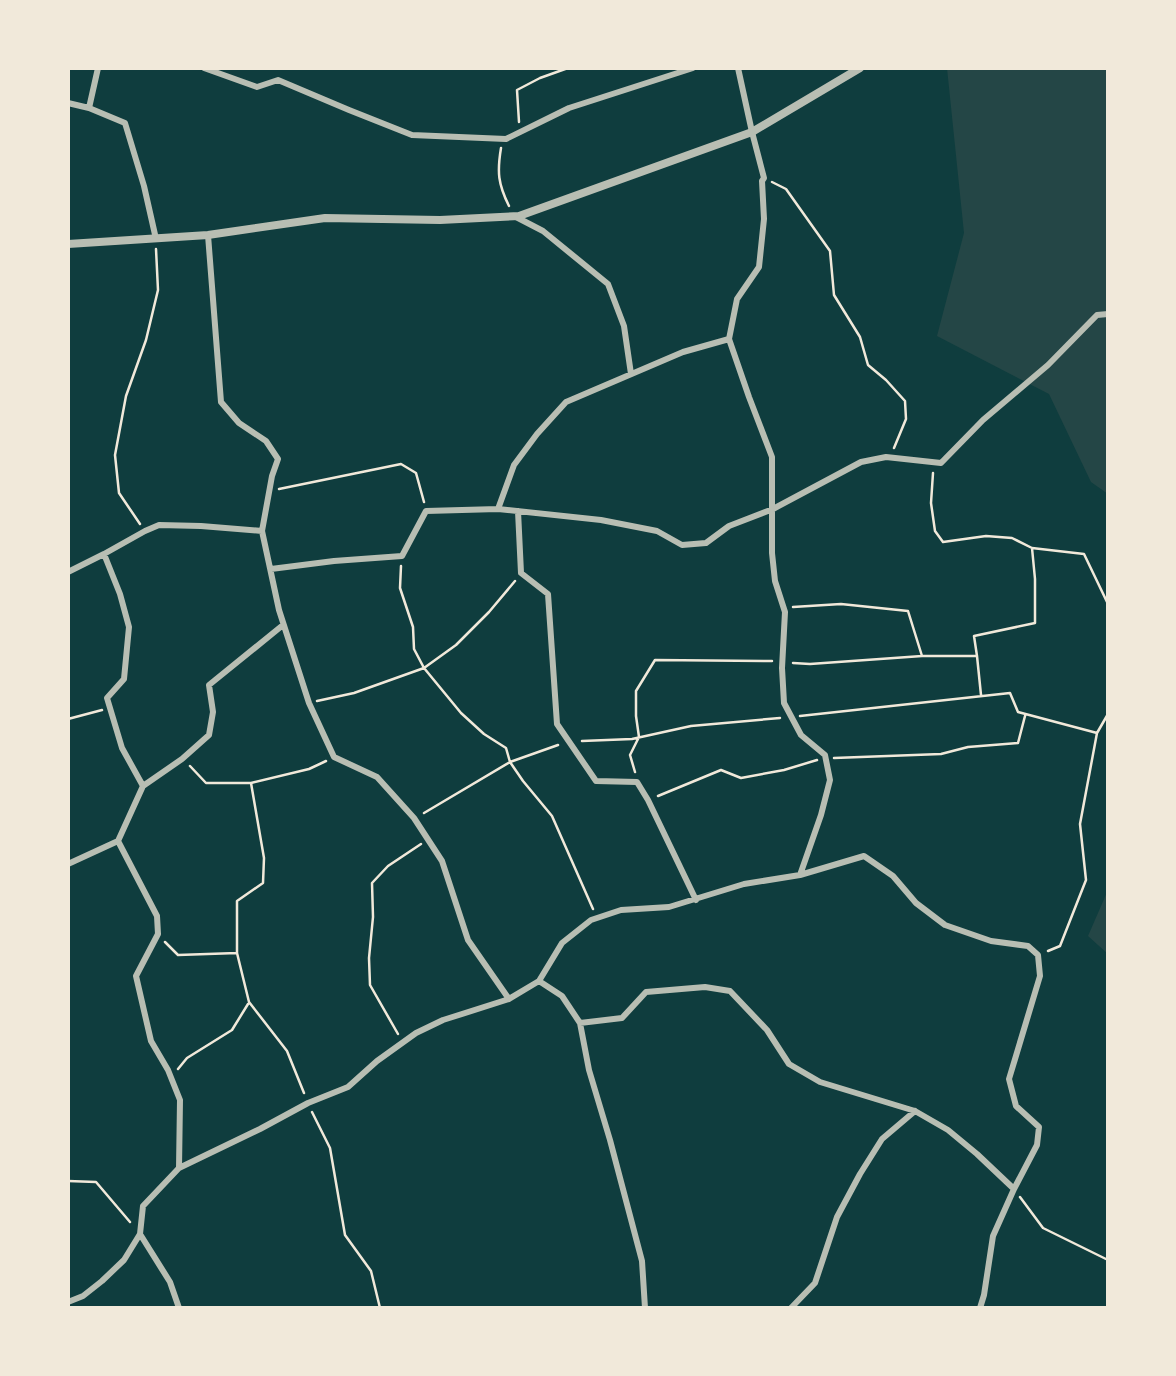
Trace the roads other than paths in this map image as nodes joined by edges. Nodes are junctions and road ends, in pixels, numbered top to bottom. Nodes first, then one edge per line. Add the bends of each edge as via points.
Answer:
1 (98, 68) edge
2 (204, 68) edge
3 (692, 68) edge
4 (738, 68) edge
5 (855, 70) edge
6 (68, 103) edge
7 (89, 108) junction
8 (752, 132) junction
9 (515, 216) junction
10 (208, 235) junction
11 (156, 239) junction
12 (68, 244) edge
13 (1108, 314) edge
14 (729, 339) junction
15 (631, 374) junction
16 (498, 509) junction
17 (773, 509) junction
18 (518, 511) junction
19 (262, 531) junction
20 (104, 554) junction
21 (271, 569) junction
22 (68, 572) edge
23 (283, 625) junction
24 (143, 786) junction
25 (118, 841) junction
26 (68, 863) edge
27 (800, 875) junction
28 (696, 900) junction
29 (539, 981) junction
30 (509, 999) junction
31 (580, 1023) junction
32 (915, 1111) junction
33 (179, 1168) junction
34 (1014, 1189) junction
35 (140, 1234) junction
36 (68, 1303) edge
37 (179, 1308) edge
38 (645, 1308) edge
39 (791, 1308) edge
40 (980, 1308) edge

1 - 7 street
2 - 3 street via 257,87 278,79 412,135 506,139 569,108
4 - 8 street
5 - 8 street
6 - 7 street
7 - 11 street via 125,123
8 - 9 street
8 - 14 street via 764,178 759,267 737,299
9 - 10 street via 325,218
9 - 15 street via 543,231 608,284 624,326
10 - 11 street
10 - 19 street via 221,402 239,423 266,441 278,459
11 - 12 street
13 - 17 street via 1097,315 941,463 890,457 861,463
14 - 15 street
14 - 17 street via 772,457
15 - 16 street via 566,402 514,465
16 - 18 street
16 - 21 street via 426,511 402,556
17 - 18 street via 729,526 706,543 682,545 657,531
17 - 27 street via 775,581 784,609 784,703 802,735 824,755 830,780
18 - 28 street via 521,573 548,594 557,724 596,781 637,782
19 - 20 street via 159,525
19 - 21 street
20 - 22 street
20 - 24 street via 129,627 124,680 107,698 122,748
21 - 23 street
23 - 24 street via 209,685 213,712 209,735
23 - 30 street via 334,757 377,777 414,818 442,861 468,940
24 - 25 street
25 - 26 street
25 - 33 street via 157,916 158,934 136,976 151,1041 180,1100
27 - 28 street via 744,884
27 - 34 street via 864,856 893,876 916,903 945,925 991,941 1028,946 1038,955 1040,976 1009,1079 1016,1106 1039,1127 1037,1145
28 - 29 street via 621,910 591,920 562,943
29 - 30 street
29 - 31 street via 562,996
30 - 33 street via 416,1033 348,1087
31 - 32 street via 622,1018 646,992 705,987 730,991 767,1030 789,1064 820,1082
31 - 38 street via 642,1261
32 - 34 street via 948,1130
32 - 39 street via 882,1139 836,1217 815,1283
33 - 35 street via 143,1206
34 - 40 street via 993,1236
35 - 36 street via 124,1260 83,1296
35 - 37 street via 170,1282

